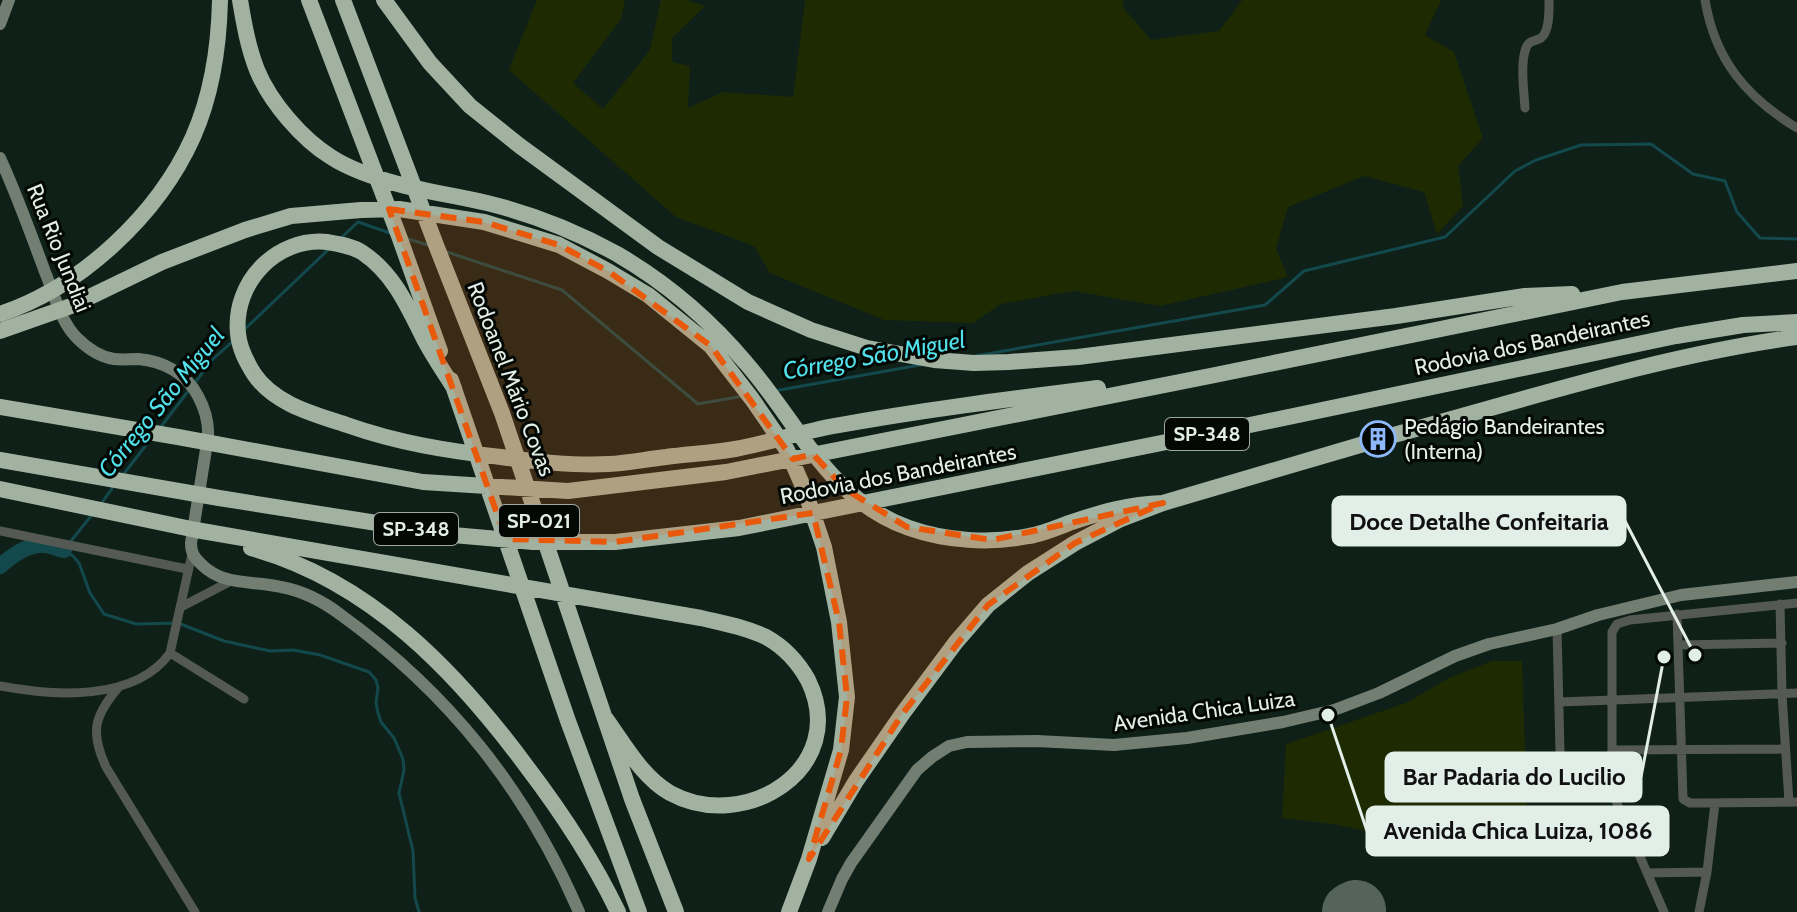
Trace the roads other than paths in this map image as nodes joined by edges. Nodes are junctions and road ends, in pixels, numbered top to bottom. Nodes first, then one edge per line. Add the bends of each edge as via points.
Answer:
1 (9, 0) edge
2 (220, 0) edge
3 (240, 0) edge
4 (309, 0) edge
5 (343, 0) edge
6 (384, 0) edge
7 (1549, 0) edge
8 (1705, 0) edge
9 (0, 24) edge
10 (1525, 108) dead end
11 (1797, 128) edge
12 (0, 158) edge
13 (1797, 271) edge
14 (1622, 292) junction
15 (0, 314) edge
16 (1797, 322) edge
17 (0, 331) edge
18 (1797, 337) edge
19 (1215, 375) junction
20 (456, 395) junction
21 (0, 407) edge
22 (1390, 436) dead end
23 (1367, 443) dead end
24 (0, 460) edge
25 (0, 489) edge
26 (1163, 503) junction
27 (0, 531) edge
28 (215, 535) junction
29 (192, 554) junction
30 (187, 569) junction
31 (231, 581) junction
32 (1797, 582) edge
33 (1797, 603) edge
34 (1780, 604) junction
35 (181, 607) junction
36 (1677, 614) junction
37 (1557, 629) junction
38 (1782, 643) junction
39 (1680, 645) junction
40 (170, 653) junction
41 (0, 686) edge
42 (118, 688) junction
43 (1797, 693) edge
44 (1782, 694) junction
45 (1679, 696) junction
46 (244, 699) dead end
47 (1613, 699) junction
48 (1560, 702) junction
49 (606, 719) junction
50 (1682, 749) junction
51 (1785, 749) junction
52 (1613, 750) junction
53 (1616, 801) dead end
54 (1793, 802) edge
55 (1715, 803) junction
56 (809, 859) junction
57 (1707, 872) junction
58 (1647, 873) junction
59 (195, 912) edge
60 (579, 912) edge
61 (618, 912) edge
62 (639, 912) edge
63 (676, 912) edge
64 (789, 912) edge
65 (828, 912) edge
66 (1664, 912) edge
67 (1699, 912) edge

1 - 9 main road
2 - 15 highway via 211,82 193,136 171,177 110,248 59,287
3 - 26 highway via 259,74 281,110 330,157 398,184 490,203 559,226 617,254 666,286 719,333 820,463 878,514 935,536 992,540 1030,536 1135,504
4 - 20 highway, SP-021
5 - 49 highway, Rodoanel Mário Covas / SP-021 via 502,413
6 - 14 highway via 470,106 658,247 748,302 867,348 974,363 1078,357 1525,296
7 - 10 street via 1545,33 1526,45 1524,54
8 - 11 street via 1715,38 1736,77 1772,113
12 - 29 main road, Rua Rio Jundiai via 59,308 76,337 101,355 170,368 188,381 204,408 209,425
13 - 14 highway, Rodovia dos Bandeirantes / SP-348
14 - 19 highway, Rodovia dos Bandeirantes / SP-348
16 - 24 highway, Rodovia dos Bandeirantes / SP-348 via 1676,336 739,528 615,542 453,535
17 - 56 highway via 245,230 291,216 361,210 399,209 484,222 559,245 648,295 711,346 752,399 787,450 824,547 847,697 841,750
18 - 22 highway via 1631,370
19 - 20 highway via 832,426 734,449 609,464 537,462 438,450 379,435 277,396 244,358 237,326 243,294 273,256 293,245 314,241 362,251 390,276
19 - 21 highway, Rodovia dos Bandeirantes / SP-348 via 726,472 568,491 423,482
20 - 62 highway, SP-021
23 - 26 highway
25 - 28 highway
26 - 56 highway via 1075,543 988,605 903,713
27 - 30 street
28 - 49 highway via 733,626 765,637 792,656 811,686 818,715 816,737 801,770 769,796 723,806 698,805 668,792 646,774
28 - 61 highway via 268,552 353,593 425,648 496,725 555,804
29 - 30 street
29 - 31 main road via 206,569
30 - 35 street
31 - 35 street
31 - 60 main road via 279,586 323,603 427,688 507,782
32 - 37 main road, Avenida Chica Luiza via 1681,595
33 - 34 street
34 - 36 street
34 - 38 street
35 - 40 street
36 - 39 street
36 - 47 street via 1614,627
37 - 48 street
37 - 65 main road, Avenida Chica Luiza via 1489,644 1379,693 1283,722 1114,745 1037,741 949,746 917,770 851,863
38 - 39 street
38 - 44 street
39 - 45 street
40 - 42 street via 149,675
40 - 46 street
41 - 42 street via 49,693
42 - 59 street via 100,710 100,754
43 - 44 street
44 - 45 street
44 - 51 street
45 - 47 street
45 - 50 street
47 - 48 street
47 - 52 street
48 - 52 street via 1561,792 1569,797 1608,797
49 - 63 highway, Rodoanel Mário Covas / SP-021
50 - 51 street
50 - 52 street
50 - 55 street via 1683,799
51 - 54 street
53 - 58 street
54 - 55 street
55 - 57 street
56 - 64 highway
57 - 58 street
57 - 67 street
58 - 66 street

